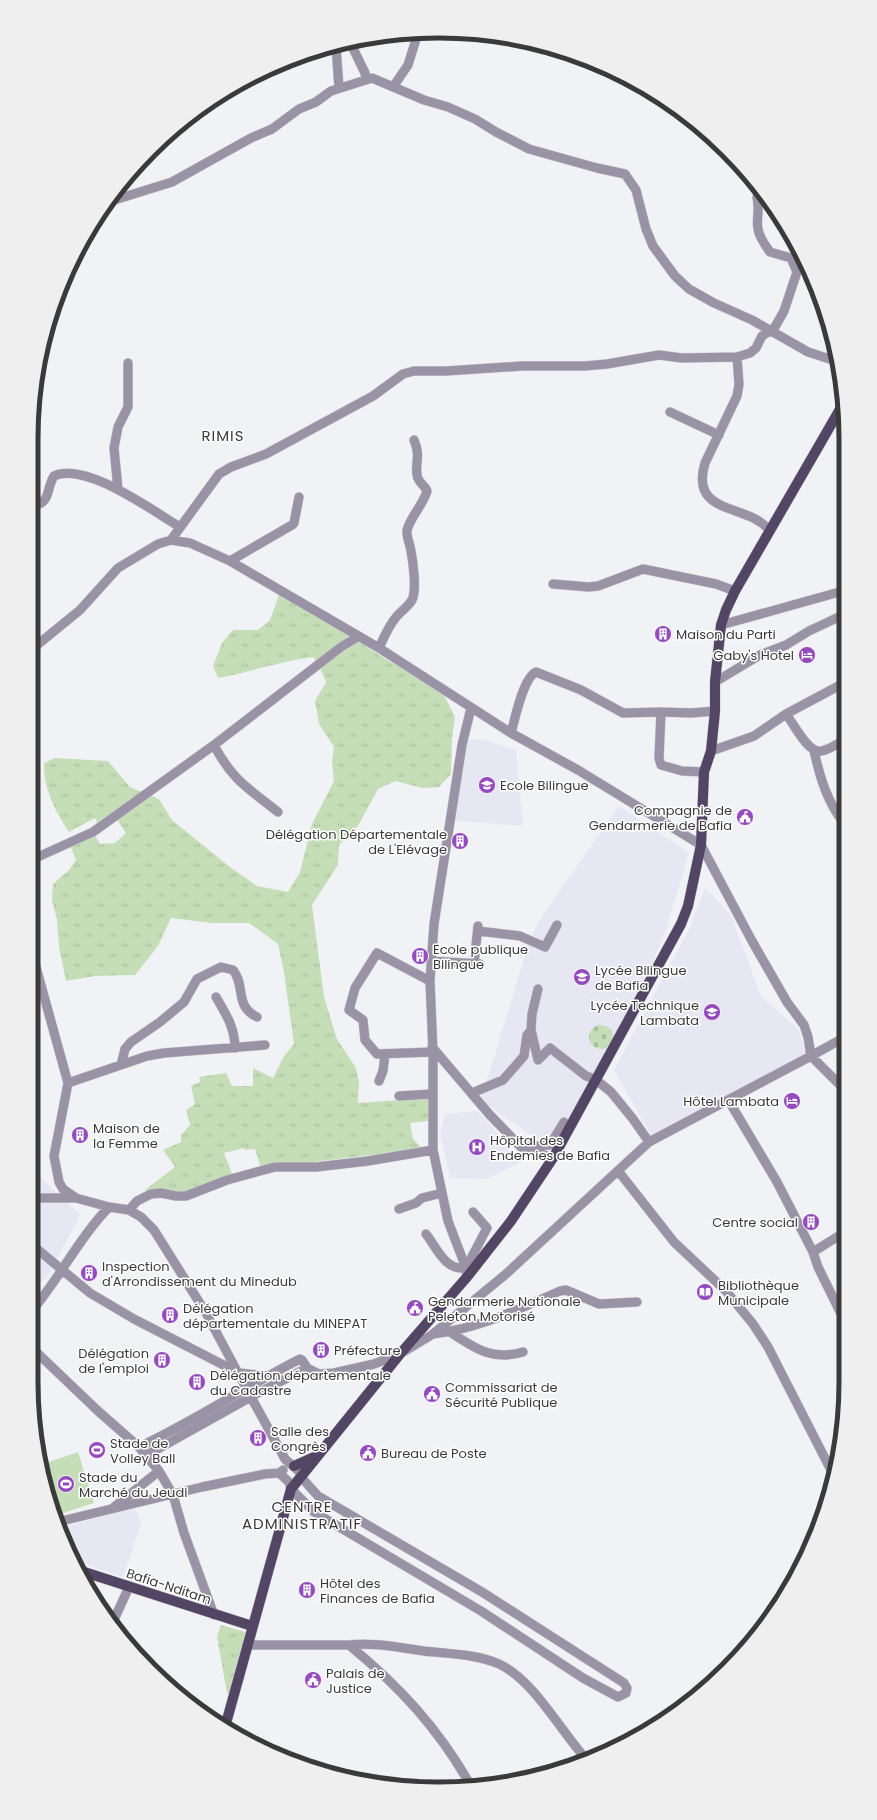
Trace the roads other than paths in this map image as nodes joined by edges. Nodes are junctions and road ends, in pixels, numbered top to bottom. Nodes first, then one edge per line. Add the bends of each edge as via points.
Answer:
1 (416, 39) edge
2 (353, 48) edge
3 (336, 52) edge
4 (366, 79) junction
5 (393, 87) junction
6 (339, 88) junction
7 (756, 197) dead end
8 (118, 199) edge
9 (800, 265) edge
10 (797, 269) junction
11 (771, 331) junction
12 (737, 357) junction
13 (831, 359) edge
14 (128, 363) dead end
15 (838, 411) edge
16 (670, 412) dead end
17 (718, 435) junction
18 (414, 440) dead end
19 (118, 489) junction
20 (299, 497) dead end
21 (38, 505) edge
22 (180, 527) junction
23 (769, 530) junction
24 (171, 540) junction
25 (230, 561) junction
26 (553, 584) dead end
27 (735, 591) junction
28 (839, 594) edge
29 (839, 617) edge
30 (721, 625) junction
31 (359, 636) junction
32 (38, 644) edge
33 (379, 648) junction
34 (714, 682) junction
35 (839, 686) edge
36 (471, 708) junction
37 (715, 711) junction
38 (662, 712) junction
39 (786, 714) junction
40 (511, 733) junction
41 (839, 743) edge
42 (214, 745) junction
43 (711, 751) junction
44 (814, 751) junction
45 (704, 772) junction
46 (278, 812) dead end
47 (839, 816) edge
48 (701, 845) junction
49 (38, 857) edge
50 (557, 926) dead end
51 (432, 961) junction
52 (38, 974) edge
53 (430, 981) junction
54 (538, 989) dead end
55 (216, 996) dead end
56 (257, 1017) dead end
57 (531, 1030) junction
58 (839, 1040) edge
59 (265, 1045) dead end
60 (235, 1048) junction
61 (433, 1049) junction
62 (385, 1054) junction
63 (811, 1056) junction
64 (121, 1065) junction
65 (596, 1079) junction
66 (379, 1081) dead end
67 (68, 1083) junction
68 (839, 1084) edge
69 (472, 1092) junction
70 (432, 1094) junction
71 (399, 1096) dead end
72 (729, 1101) junction
73 (564, 1122) dead end
74 (649, 1142) junction
75 (521, 1147) junction
76 (433, 1150) junction
77 (553, 1158) junction
78 (619, 1172) junction
79 (442, 1193) junction
80 (38, 1198) edge
81 (76, 1198) junction
82 (109, 1207) junction
83 (398, 1209) dead end
84 (129, 1210) junction
85 (473, 1212) dead end
86 (426, 1234) dead end
87 (839, 1236) edge
88 (38, 1250) edge
89 (813, 1252) junction
90 (62, 1271) junction
91 (467, 1273) junction
92 (638, 1302) dead end
93 (38, 1303) edge
94 (839, 1310) edge
95 (450, 1332) junction
96 (433, 1334) junction
97 (523, 1352) dead end
98 (38, 1354) edge
99 (400, 1354) junction
100 (307, 1368) junction
101 (239, 1373) junction
102 (267, 1376) junction
103 (249, 1387) junction
104 (254, 1396) junction
105 (139, 1447) junction
106 (147, 1455) junction
107 (317, 1455) junction
108 (291, 1464) junction
109 (829, 1467) edge
110 (159, 1471) junction
111 (279, 1473) junction
112 (301, 1477) junction
113 (291, 1489) junction
114 (173, 1495) junction
115 (112, 1509) junction
116 (63, 1521) edge
117 (87, 1573) edge
118 (129, 1587) junction
119 (214, 1615) junction
120 (115, 1617) edge
121 (252, 1626) junction
122 (247, 1645) junction
123 (349, 1645) junction
124 (227, 1721) edge
125 (582, 1756) edge
126 (468, 1781) edge

1 - 5 street via 408,66
2 - 4 street
3 - 6 street
4 - 5 street via 377,79
4 - 6 street
5 - 11 street via 475,118 529,149 625,174 636,190 653,246 675,276 689,288
6 - 8 street via 299,109 272,129 172,182
7 - 10 street via 760,236 770,252 791,258
9 - 10 street
10 - 11 street via 789,297 778,323
11 - 12 street via 762,336 756,348 750,353
11 - 13 street via 808,352
12 - 17 street via 739,391
12 - 22 street via 682,358 659,355 585,366 522,366 414,371 403,374 373,396 266,454 230,466 219,474
14 - 19 street via 128,407 118,427 114,448
15 - 23 main road
16 - 17 street
17 - 23 street via 703,470 705,491 722,506 754,518
18 - 33 street via 418,452 417,477 427,491 407,530 414,574 412,600 387,630
19 - 21 street via 86,476 58,474 50,481 44,502
19 - 22 street
20 - 25 street via 292,525
22 - 24 street
23 - 27 main road
24 - 25 street via 190,543
24 - 32 street via 158,544 118,568 80,610
25 - 31 street
26 - 27 street via 598,586 643,569 716,584
27 - 30 main road
28 - 30 street
29 - 34 street via 786,645 760,655
30 - 34 main road
31 - 33 street
31 - 42 street via 324,659
33 - 36 street
34 - 37 main road
35 - 39 street
36 - 40 street
36 - 51 street via 453,799 434,924
37 - 38 street
37 - 43 main road
38 - 40 street via 623,713 581,690 536,672 530,676 525,688
38 - 45 street via 659,758 661,765 682,771
39 - 43 street via 754,736
39 - 44 street
40 - 48 street via 578,770
41 - 44 street via 827,749
42 - 46 street via 239,782
42 - 49 street via 92,832
43 - 45 main road
44 - 47 street via 831,804
45 - 48 main road
48 - 63 street via 752,942 787,1002 804,1025
48 - 65 main road via 688,906 681,924
50 - 51 street via 545,947 520,936 478,928 477,964
51 - 53 street
52 - 67 street
53 - 61 street
53 - 62 street via 377,953 355,988 349,1010 363,1020 364,1040 377,1054
54 - 57 street
55 - 60 street via 232,1024
56 - 64 street via 244,1008 239,982 233,970 221,967 197,979 184,1002 131,1042 125,1049
57 - 65 street via 538,1060 550,1048 586,1076
57 - 69 street via 527,1034 524,1056 513,1070 503,1080
58 - 63 street
59 - 60 street
60 - 64 street via 164,1053
61 - 62 street
61 - 69 street
61 - 70 street
62 - 66 street
63 - 68 street
63 - 72 street
64 - 67 street
65 - 74 street via 611,1092
65 - 77 main road
67 - 81 street via 54,1156 59,1182
69 - 75 street
70 - 71 street
70 - 76 street
72 - 74 street
72 - 89 street via 777,1182
73 - 75 street via 550,1145
74 - 78 street
75 - 77 street
76 - 79 street
76 - 84 street via 316,1167 275,1167 227,1180 186,1196 151,1194 137,1201
77 - 91 main road via 512,1221
78 - 96 street via 506,1274
78 - 109 street via 674,1242 726,1291 753,1324 768,1347
79 - 83 street via 422,1198
79 - 91 street via 448,1221
80 - 81 street
81 - 82 street
82 - 84 street
82 - 90 street
84 - 101 street via 141,1217 154,1230 206,1313
85 - 91 street via 487,1228
86 - 91 street via 448,1264
87 - 89 street
88 - 90 street
89 - 94 street
90 - 93 street
90 - 101 street via 108,1304
91 - 99 main road
92 - 95 street via 599,1304 566,1290 499,1318
95 - 96 street
95 - 97 street via 495,1356
96 - 99 street
98 - 105 street via 98,1412
99 - 100 street via 374,1364 334,1373 319,1374
99 - 107 main road
100 - 102 street via 300,1359
100 - 104 street
101 - 102 street
101 - 103 street
102 - 103 street
103 - 104 street
103 - 105 street
104 - 106 street
104 - 108 street
105 - 106 street
106 - 110 street
107 - 108 main road
107 - 112 main road
108 - 111 street
108 - 112 street via 301,1473
110 - 114 street
110 - 115 street
111 - 113 street via 289,1482
111 - 114 street via 257,1475
112 - 113 main road
112 - 113 street via 318,1496 482,1592 624,1683 626,1693 618,1697 583,1678 481,1611 314,1512
113 - 121 main road
114 - 115 street
114 - 119 street
115 - 116 street
117 - 118 main road, Bafia-Nditam
118 - 119 main road, Bafia-Nditam
118 - 120 street
119 - 121 main road, Bafia-Nditam
121 - 122 main road
122 - 123 street
122 - 124 main road
123 - 125 street via 368,1644 453,1654 499,1664 520,1678
123 - 126 street via 386,1676 423,1715 448,1747

